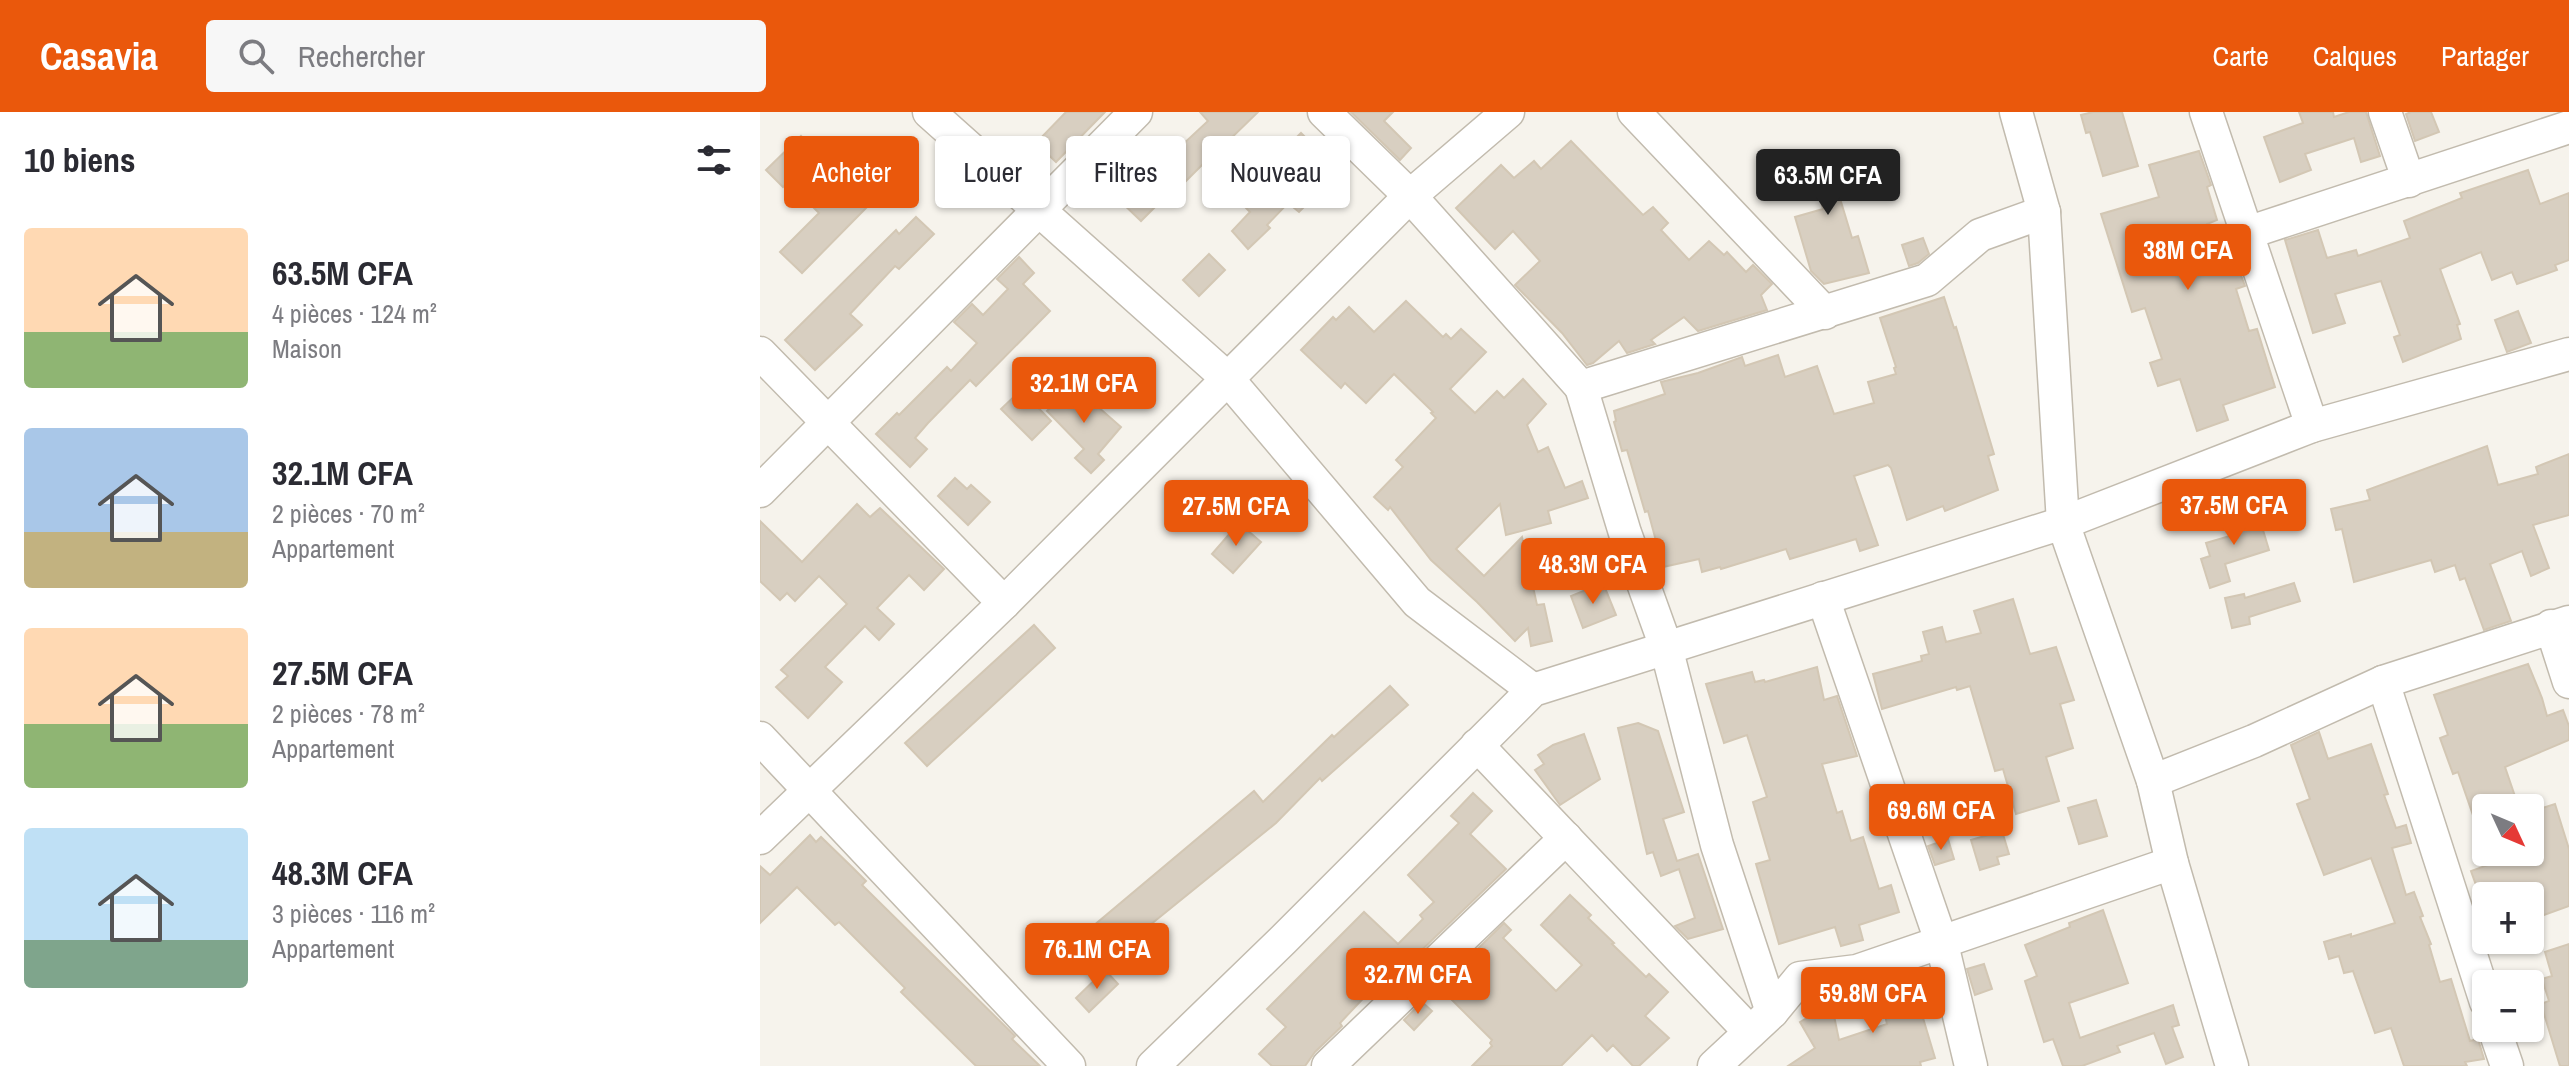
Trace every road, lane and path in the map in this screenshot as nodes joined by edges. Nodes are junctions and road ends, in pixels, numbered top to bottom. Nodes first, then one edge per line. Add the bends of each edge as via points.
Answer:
1 (929, 112) edge
2 (1136, 112) edge
3 (1324, 112) edge
4 (1508, 112) edge
5 (1634, 112) edge
6 (2016, 112) edge
7 (2206, 112) edge
8 (2385, 112) edge
9 (2569, 127) edge
10 (2409, 181) junction
11 (1410, 196) junction
12 (1038, 210) junction
13 (2044, 212) junction
14 (2247, 233) junction
15 (1825, 313) junction
16 (760, 353) edge
17 (2569, 354) edge
18 (1227, 378) junction
19 (1581, 387) junction
20 (828, 423) junction
21 (2312, 426) junction
22 (760, 491) edge
23 (2063, 523) junction
24 (1823, 598) junction
25 (1004, 603) junction
26 (2560, 624) edge
27 (1666, 647) junction
28 (2383, 682) junction
29 (2569, 682) edge
30 (1533, 690) junction
31 (760, 738) edge
32 (1477, 745) junction
33 (2153, 781) junction
34 (809, 791) junction
35 (760, 838) edge
36 (1566, 838) junction
37 (2172, 863) junction
38 (1942, 944) junction
39 (2476, 970) edge
40 (1761, 1022) junction
41 (2499, 1042) edge
42 (1069, 1066) edge
43 (1153, 1066) edge
44 (1328, 1066) edge
45 (1714, 1066) edge
46 (1971, 1066) edge
47 (2232, 1066) edge
48 (2507, 1066) edge

1 - 12 street
2 - 12 street
3 - 11 street
4 - 11 street
5 - 15 street
6 - 13 street
7 - 14 street
8 - 10 street
9 - 10 street
10 - 14 street
11 - 18 street
11 - 19 street
12 - 18 street
12 - 20 street
13 - 15 street via 1980,235 1927,280
13 - 23 street
14 - 21 street
15 - 19 street
16 - 20 street
17 - 21 street
18 - 25 street
18 - 30 street via 1417,602
19 - 27 street
20 - 22 street
20 - 25 street
21 - 23 street
23 - 24 street
23 - 33 street
24 - 27 street
24 - 38 street
25 - 34 street
26 - 28 street
26 - 29 street
27 - 30 street
27 - 40 street
28 - 33 street
28 - 39 street
30 - 32 street
31 - 34 street
32 - 36 street
32 - 43 street
33 - 37 street
34 - 35 street
34 - 42 street
36 - 40 street
36 - 44 street
37 - 38 street
37 - 47 street
38 - 40 street via 1857,971 1800,978
38 - 46 street
40 - 45 street
41 - 48 street

